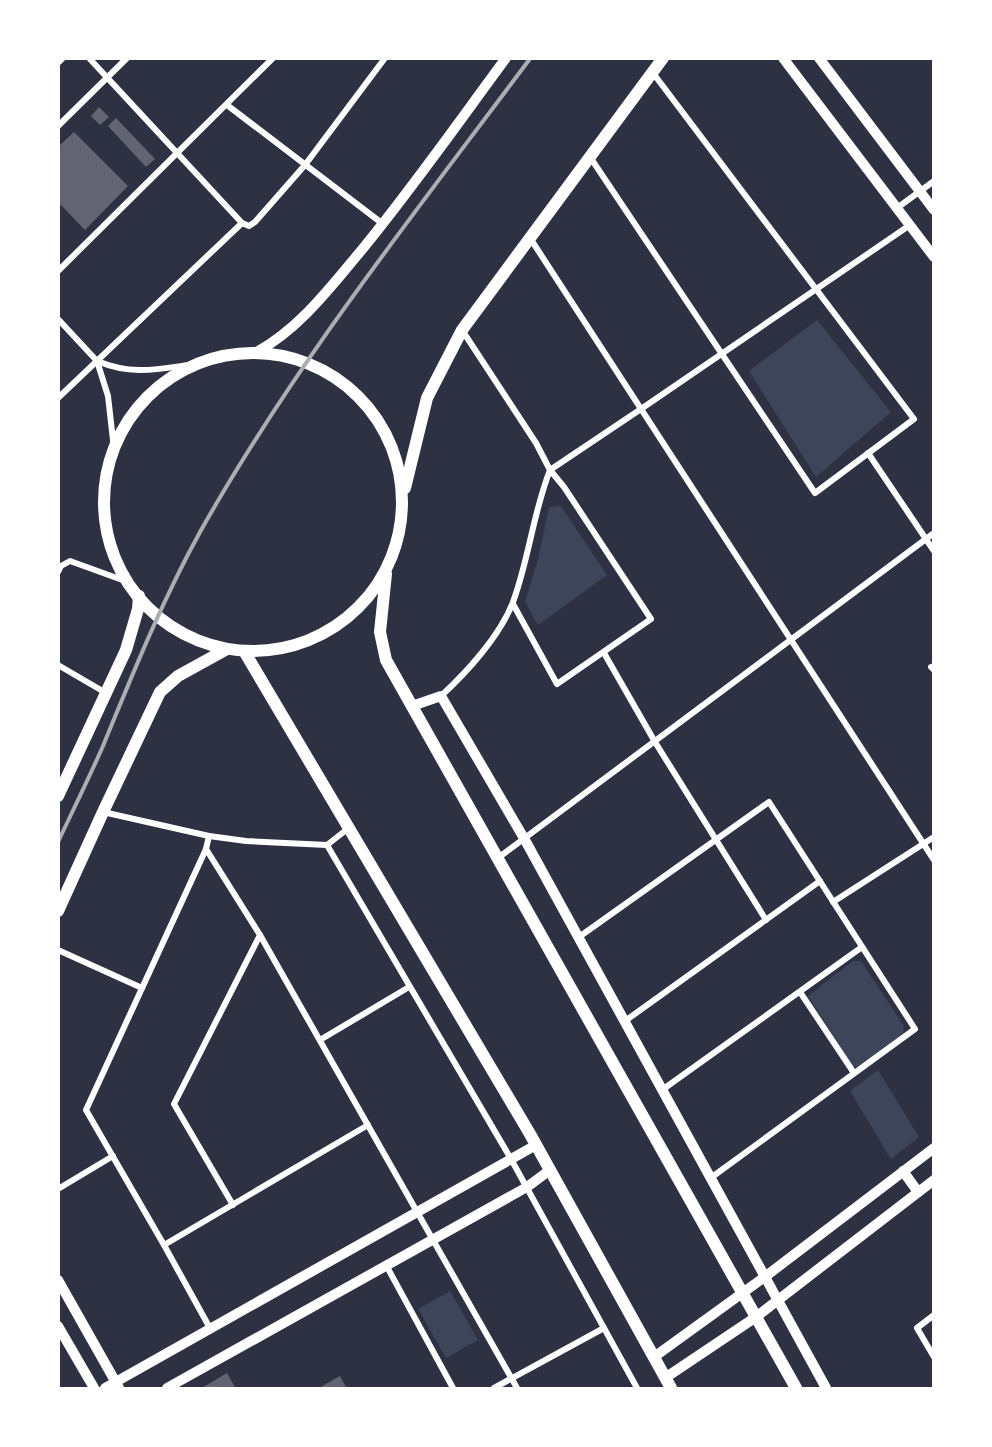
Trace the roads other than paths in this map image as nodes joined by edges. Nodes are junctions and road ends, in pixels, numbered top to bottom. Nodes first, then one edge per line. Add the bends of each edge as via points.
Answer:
1 (63, 58) edge
2 (90, 58) edge
3 (127, 58) edge
4 (273, 58) edge
5 (385, 58) edge
6 (506, 58) edge
7 (663, 58) edge
8 (783, 58) edge
9 (819, 58) edge
10 (58, 63) edge
11 (653, 73) junction
12 (108, 77) junction
13 (227, 105) junction
14 (58, 126) edge
15 (179, 153) junction
16 (590, 156) junction
17 (305, 165) junction
18 (933, 181) edge
19 (920, 191) junction
20 (897, 208) junction
21 (933, 210) edge
22 (242, 223) junction
23 (383, 224) junction
24 (910, 225) junction
25 (530, 238) junction
26 (933, 257) edge
27 (58, 271) edge
28 (816, 290) junction
29 (58, 319) edge
30 (462, 330) junction
31 (255, 353) junction
32 (722, 354) junction
33 (97, 361) junction
34 (195, 364) junction
35 (58, 398) edge
36 (642, 409) junction
37 (114, 449) junction
38 (868, 453) junction
39 (550, 470) junction
40 (402, 504) junction
41 (933, 533) edge
42 (926, 538) junction
43 (933, 551) edge
44 (386, 570) junction
45 (58, 572) edge
46 (128, 582) junction
47 (139, 596) junction
48 (513, 604) junction
49 (791, 640) junction
50 (226, 649) junction
51 (244, 651) junction
52 (604, 653) junction
53 (58, 666) edge
54 (106, 693) junction
55 (441, 696) junction
56 (412, 706) junction
57 (655, 742) junction
58 (58, 796) edge
59 (103, 812) junction
60 (350, 827) junction
61 (209, 836) junction
62 (933, 837) edge
63 (716, 839) junction
64 (525, 840) junction
65 (923, 844) junction
66 (327, 845) junction
67 (206, 849) junction
68 (498, 858) junction
69 (933, 860) edge
70 (820, 881) junction
71 (833, 902) junction
72 (58, 911) edge
73 (766, 920) junction
74 (260, 935) junction
75 (579, 937) junction
76 (862, 947) junction
77 (58, 950) edge
78 (410, 987) junction
79 (142, 988) junction
80 (800, 992) junction
81 (625, 1021) junction
82 (320, 1040) junction
83 (854, 1073) junction
84 (662, 1090) junction
85 (368, 1125) junction
86 (536, 1145) junction
87 (933, 1148) edge
88 (113, 1156) junction
89 (512, 1159) junction
90 (550, 1170) junction
91 (903, 1171) junction
92 (712, 1177) junction
93 (933, 1180) edge
94 (526, 1187) junction
95 (58, 1189) edge
96 (918, 1192) junction
97 (232, 1204) junction
98 (419, 1213) junction
99 (433, 1238) junction
100 (164, 1245) junction
101 (385, 1265) junction
102 (766, 1276) junction
103 (58, 1280) edge
104 (742, 1292) junction
105 (776, 1300) junction
106 (933, 1315) edge
107 (756, 1317) junction
108 (58, 1326) edge
109 (604, 1328) junction
110 (211, 1330) junction
111 (654, 1357) junction
112 (933, 1357) edge
113 (512, 1379) junction
114 (668, 1383) edge
115 (117, 1386) edge
116 (94, 1389) edge
117 (105, 1389) edge
118 (167, 1389) edge
119 (453, 1389) edge
120 (494, 1389) edge
121 (517, 1389) edge
122 (637, 1389) edge
123 (796, 1389) edge
124 (826, 1389) edge

1 - 10 street
2 - 12 street
3 - 12 street
4 - 13 street
5 - 17 street
6 - 23 street
7 - 11 main road
8 - 20 street
9 - 19 street
11 - 16 main road
11 - 28 street
12 - 14 street
12 - 15 street
13 - 15 street
13 - 17 street
15 - 22 street
15 - 27 street
16 - 25 main road
16 - 32 street
17 - 22 street via 255,222 249,226
17 - 23 street
18 - 19 street
19 - 20 street
19 - 21 street
20 - 24 street
22 - 33 street
23 - 31 street via 303,318
24 - 26 street
24 - 28 street
25 - 30 main road
25 - 36 street
28 - 32 street
28 - 38 street via 914,419
29 - 33 street
30 - 39 street
30 - 40 main road via 427,398
31 - 34 main road via 228,354
31 - 40 main road via 306,362 329,373 356,394 379,421 394,452
32 - 36 street
32 - 38 street via 815,493
33 - 34 street via 133,371
33 - 35 street
33 - 37 street via 108,396
34 - 37 main road via 165,381 146,398 129,418
36 - 39 street
36 - 49 street
37 - 46 main road via 105,483 105,517 113,551
38 - 42 street
39 - 48 street
39 - 52 street via 651,619
40 - 44 main road via 398,538
41 - 42 street
42 - 43 street
42 - 49 street
44 - 51 main road via 363,604 327,632 279,649
44 - 56 main road via 380,632 386,660
45 - 46 street via 70,561
46 - 47 main road
47 - 50 main road via 178,630
47 - 54 main road via 126,650
48 - 52 street via 557,684
48 - 55 street via 462,677
49 - 57 street
49 - 65 street
50 - 51 main road
50 - 59 main road via 178,676 160,692
51 - 60 main road
52 - 57 street
53 - 54 street
54 - 58 main road
55 - 56 street
55 - 64 street
56 - 68 main road
57 - 63 street
57 - 64 street
59 - 61 street
59 - 72 main road
60 - 66 street
60 - 86 main road
61 - 66 street
61 - 67 street
62 - 65 street
63 - 70 street via 769,802
63 - 73 street
63 - 75 street
64 - 68 street
64 - 75 street
65 - 69 street
65 - 71 street
66 - 78 street
67 - 74 street
67 - 79 street
68 - 104 main road
70 - 71 street
70 - 73 street
71 - 76 street
73 - 81 street
74 - 82 street
74 - 97 street via 174,1104
75 - 81 street
76 - 80 street
76 - 83 street via 915,1029
77 - 79 street
78 - 82 street
78 - 89 street
79 - 88 street via 86,1110
80 - 83 street
80 - 84 street
81 - 84 street
82 - 85 street
83 - 92 street
84 - 92 street
85 - 97 street
85 - 98 street
86 - 89 street
86 - 90 main road
87 - 91 street
88 - 95 street
88 - 100 street
89 - 94 street
89 - 98 street
90 - 94 street
90 - 111 main road
91 - 96 street
91 - 102 street
92 - 102 street
93 - 96 street
94 - 99 street
94 - 109 street
96 - 105 street
97 - 100 street
98 - 99 street
98 - 110 street
99 - 101 street
99 - 113 street
100 - 110 street
101 - 118 street
101 - 119 street
102 - 104 street
102 - 105 street
103 - 115 street
104 - 107 main road
104 - 111 street
105 - 107 street
105 - 124 street
106 - 112 street via 917,1328
107 - 114 street
107 - 123 main road
108 - 116 street
109 - 113 street
109 - 122 street
110 - 115 street
111 - 114 main road
113 - 120 street
113 - 121 street
115 - 117 street

